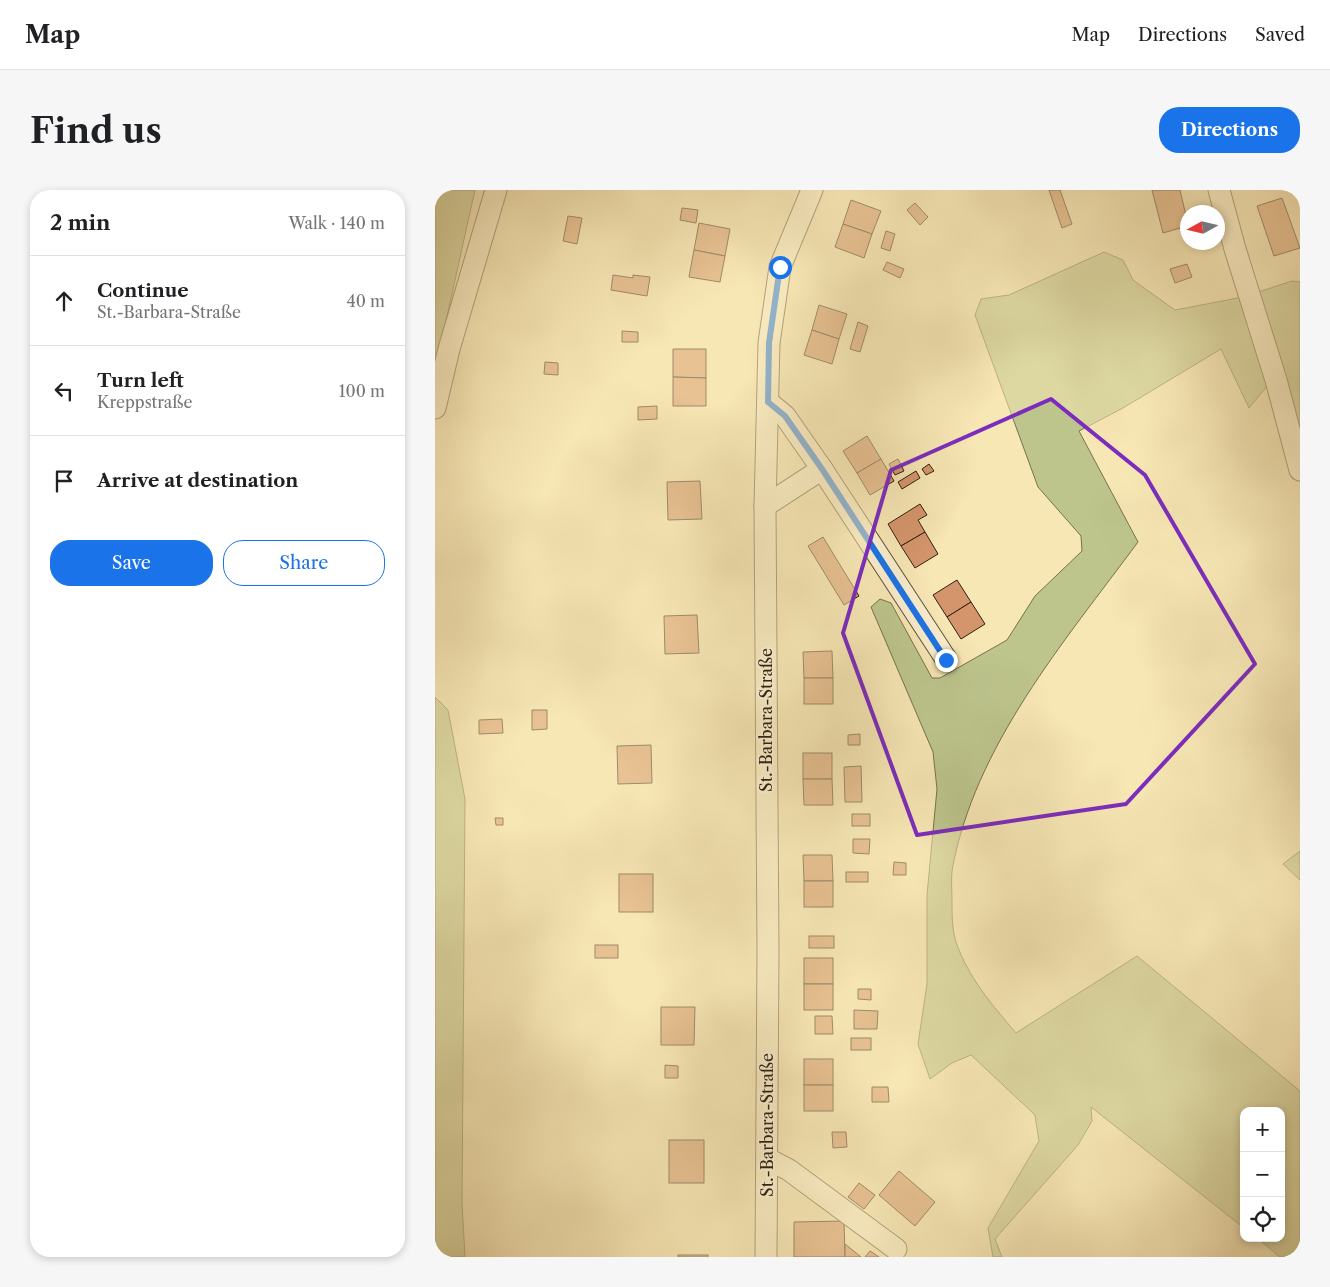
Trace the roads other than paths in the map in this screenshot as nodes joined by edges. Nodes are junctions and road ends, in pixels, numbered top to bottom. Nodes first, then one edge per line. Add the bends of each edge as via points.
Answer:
1 (496, 190) edge
2 (812, 190) edge
3 (1219, 190) edge
4 (768, 402) junction
5 (435, 408) edge
6 (822, 469) junction
7 (1300, 470) edge
8 (765, 506) junction
9 (946, 660) dead end
10 (768, 1159) junction
11 (896, 1248) dead end
12 (767, 1257) edge

1 - 5 street
2 - 4 street, St.-Barbara-Straße via 780,267 769,343
3 - 7 street
4 - 6 street via 785,416
4 - 8 street, St.-Barbara-Straße
6 - 8 street
6 - 9 street
8 - 10 street, St.-Barbara-Straße
10 - 11 street via 789,1170
10 - 12 street, St.-Barbara-Straße

